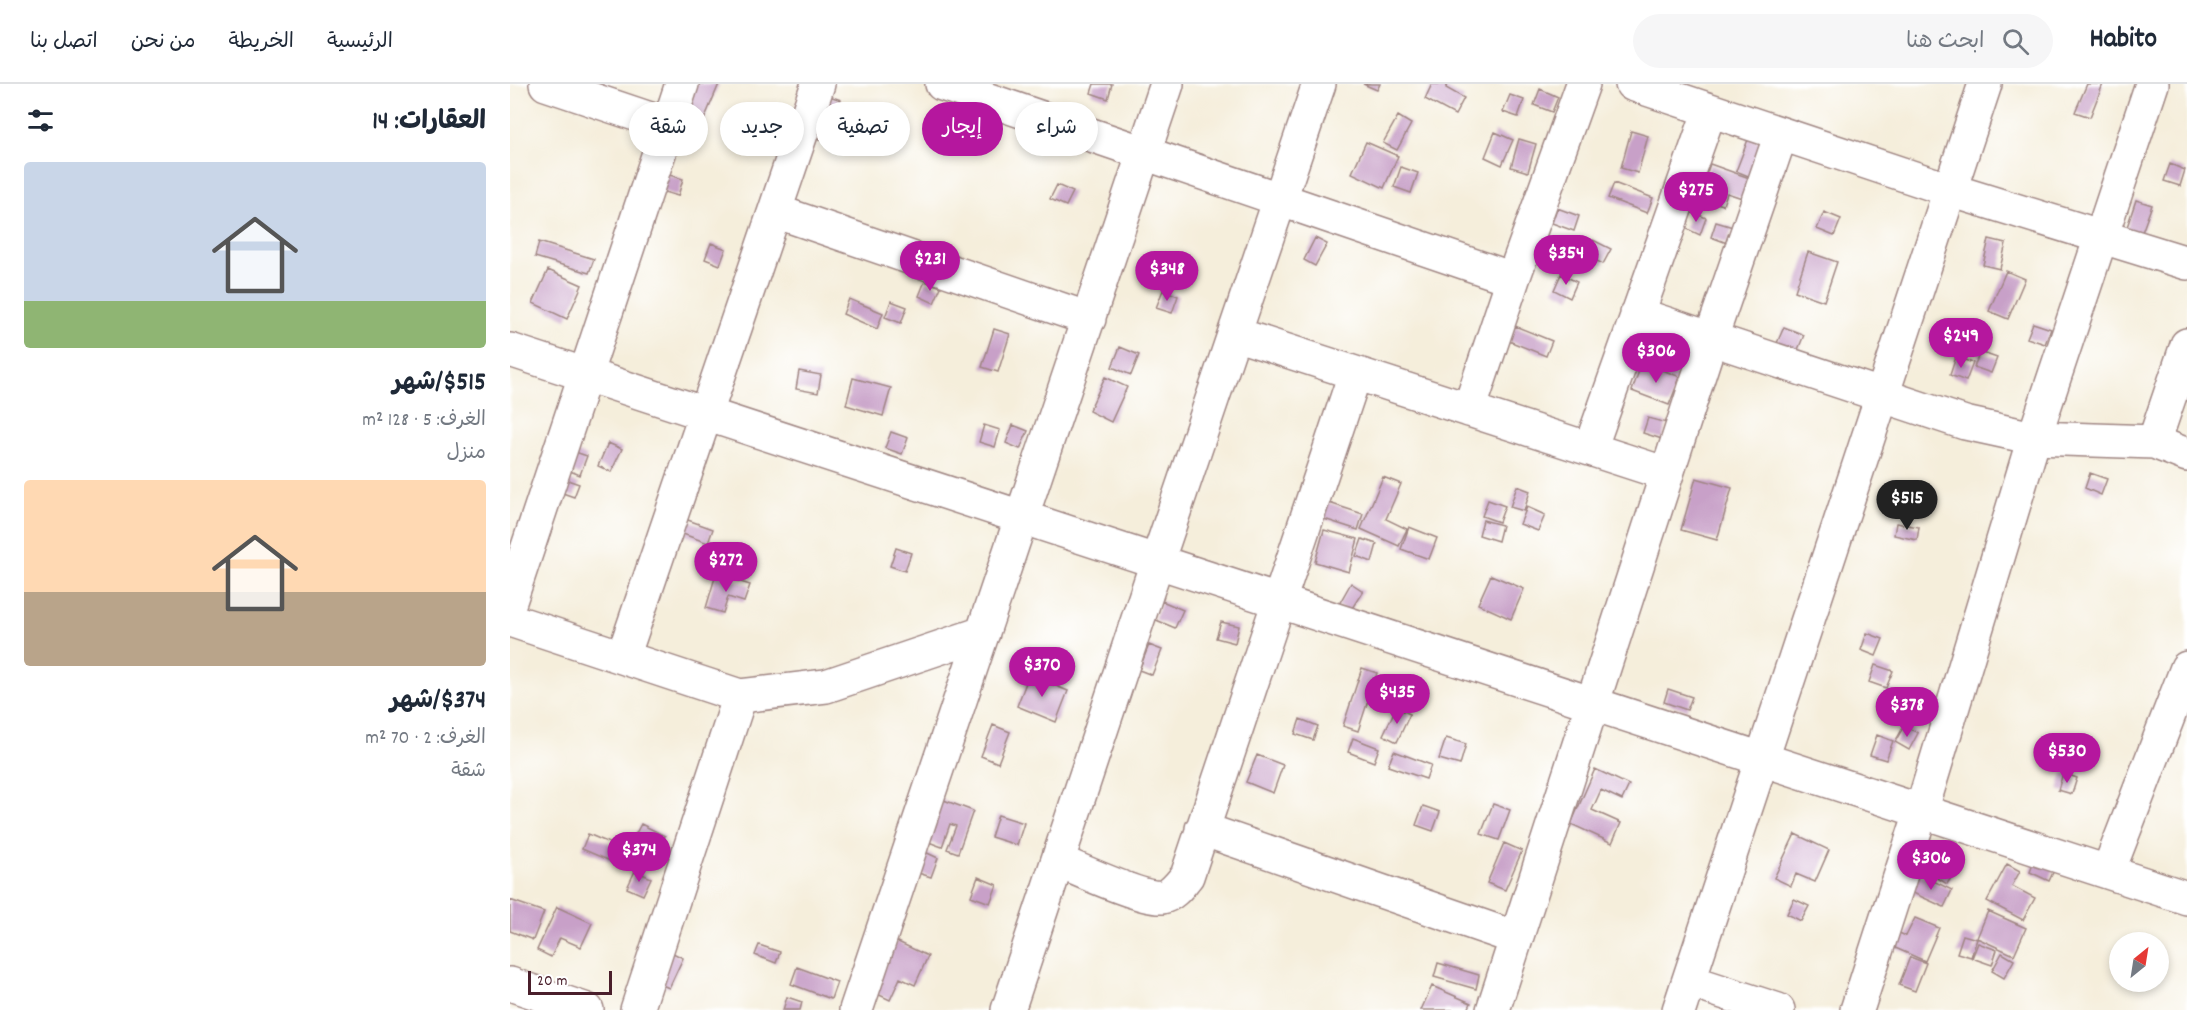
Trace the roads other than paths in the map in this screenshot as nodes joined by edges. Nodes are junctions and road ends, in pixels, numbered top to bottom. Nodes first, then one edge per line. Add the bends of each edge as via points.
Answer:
1 (546, 84) edge
2 (682, 84) edge
3 (818, 84) edge
4 (943, 84) edge
5 (1167, 84) edge
6 (1319, 84) edge
7 (1583, 84) edge
8 (1632, 84) edge
9 (1985, 84) edge
10 (2152, 84) edge
11 (676, 102) edge
12 (1710, 110) junction
13 (629, 112) edge
14 (1781, 134) junction
15 (1144, 153) junction
16 (658, 156) edge
17 (1950, 190) junction
18 (1280, 199) junction
19 (775, 212) junction
20 (2101, 238) junction
21 (2187, 263) edge
22 (1513, 279) junction
23 (1637, 314) junction
24 (1089, 319) junction
25 (1235, 334) junction
26 (1711, 338) junction
27 (2187, 345) edge
28 (510, 350) edge
29 (1356, 374) junction
30 (586, 375) junction
31 (1882, 396) junction
32 (1469, 410) junction
33 (706, 414) junction
34 (2034, 438) junction
35 (2154, 442) junction
36 (1590, 449) junction
37 (2187, 455) edge
38 (1667, 474) junction
39 (1021, 517) junction
40 (1157, 562) junction
41 (510, 601) edge
42 (1278, 601) junction
43 (510, 620) edge
44 (983, 633) junction
45 (623, 657) junction
46 (2187, 668) edge
47 (740, 696) junction
48 (1593, 704) junction
49 (1761, 759) junction
50 (1922, 812) junction
51 (1203, 829) junction
52 (1058, 861) junction
53 (2108, 872) junction
54 (2187, 898) edge
55 (1516, 938) junction
56 (510, 984) edge
57 (1684, 996) edge
58 (587, 1010) edge
59 (637, 1010) edge
60 (856, 1010) edge
61 (1008, 1010) edge
62 (1493, 1010) edge
63 (1779, 1010) edge
64 (1857, 1010) edge

1 - 13 street
2 - 11 street
3 - 19 street
4 - 15 street
5 - 15 street
6 - 18 street
7 - 22 street
8 - 12 street
9 - 17 street
10 - 20 street
12 - 14 street
12 - 23 street
14 - 17 street
14 - 26 street
15 - 18 street
15 - 24 street
16 - 30 street
17 - 20 street
17 - 31 street
18 - 22 street
18 - 25 street
19 - 24 street
19 - 33 street
20 - 21 street
20 - 34 street
22 - 32 street
23 - 26 street
23 - 36 street
24 - 39 street
25 - 29 street
25 - 40 street
26 - 31 street
26 - 38 street
27 - 35 street
28 - 30 street
29 - 32 street
29 - 42 street
30 - 33 street
30 - 41 street
31 - 34 street via 1965,423
31 - 49 street
32 - 36 street
33 - 39 street
33 - 45 street
34 - 35 street
34 - 50 street
35 - 37 street
36 - 38 street
38 - 48 street
39 - 40 street
39 - 44 street
40 - 42 street
40 - 52 street
42 - 48 street
42 - 51 street
43 - 45 street
44 - 47 street via 826,686
44 - 60 street
45 - 47 street
46 - 53 street
47 - 59 street
48 - 49 street
48 - 55 street
49 - 50 street
49 - 57 street
50 - 53 street
50 - 64 street
51 - 52 street via 1187,876 1176,890 1162,897 1145,895
51 - 55 street
52 - 61 street
53 - 54 street
55 - 62 street
56 - 58 street
57 - 63 street

